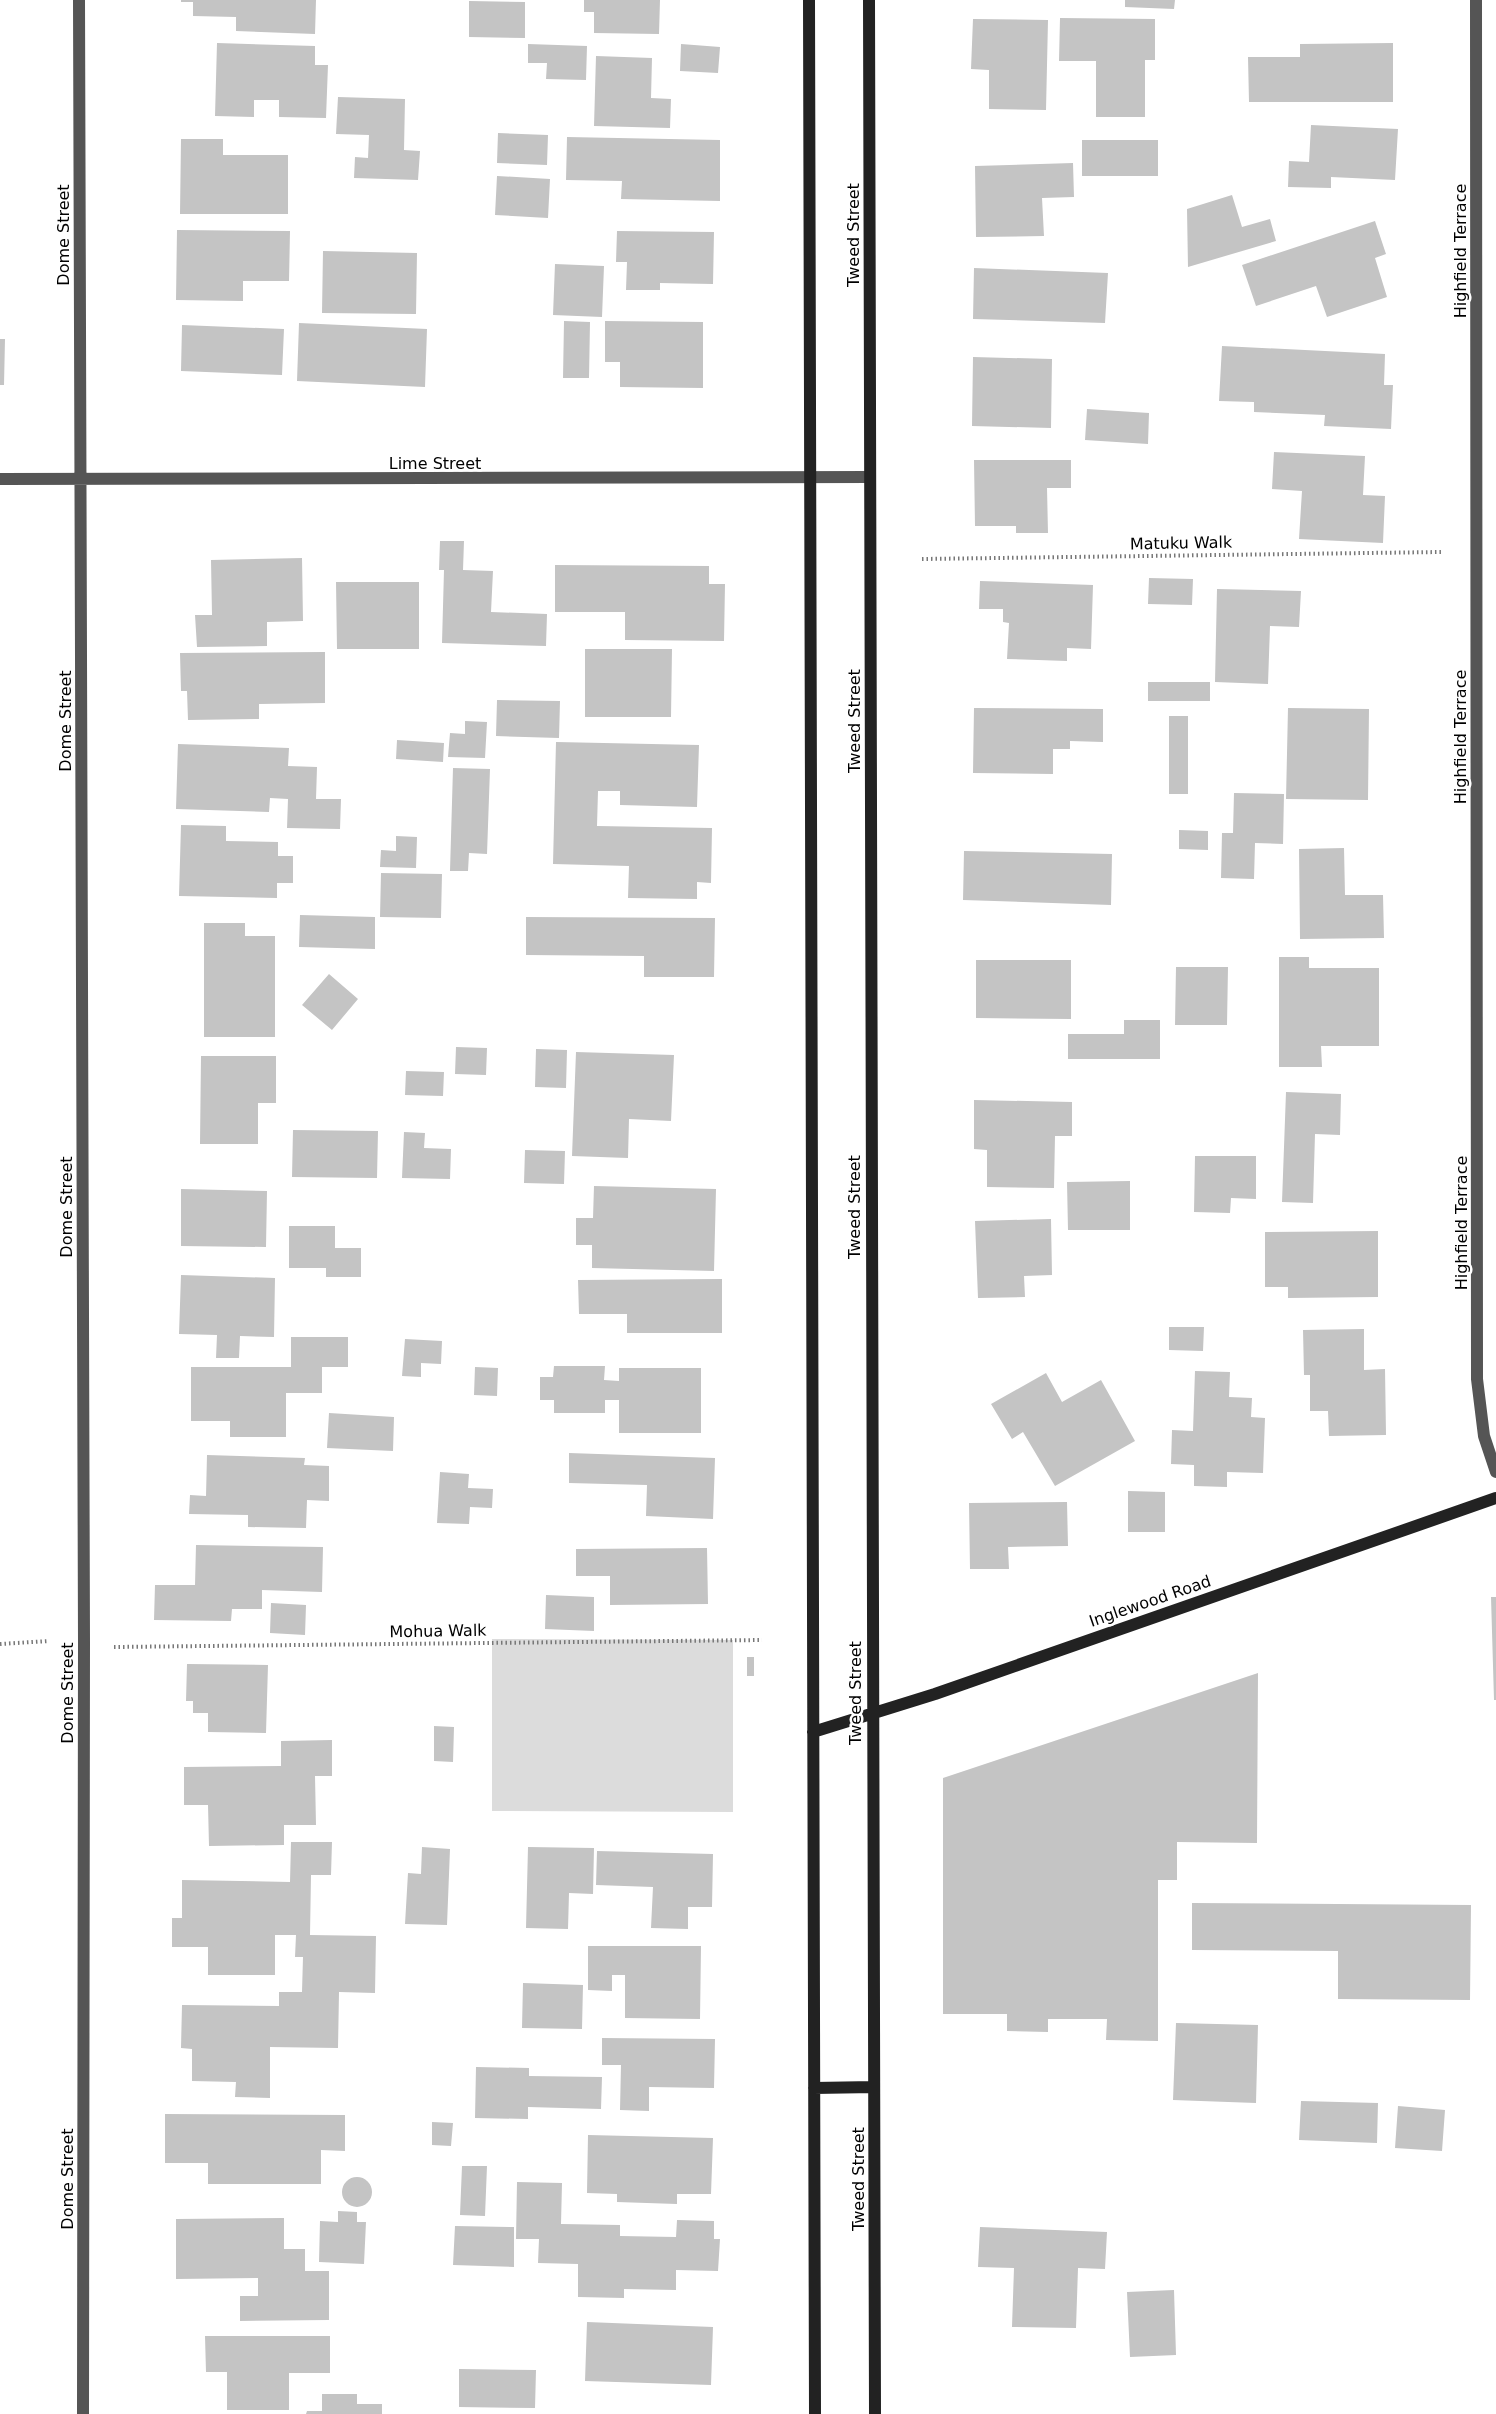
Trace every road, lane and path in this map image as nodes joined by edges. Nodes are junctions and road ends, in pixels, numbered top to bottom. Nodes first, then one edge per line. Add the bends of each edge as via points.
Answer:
1 (79, 0) edge
2 (809, 0) edge
3 (869, 0) edge
4 (1476, 0) edge
5 (870, 477) junction
6 (810, 478) junction
7 (0, 479) edge
8 (79, 479) junction
9 (1441, 552) dead end
10 (922, 559) dead end
11 (1496, 1472) edge
12 (1496, 1498) edge
13 (762, 1640) dead end
14 (49, 1641) dead end
15 (0, 1644) edge
16 (114, 1647) dead end
17 (871, 1715) junction
18 (813, 1732) junction
19 (874, 2087) junction
20 (814, 2088) junction
21 (83, 2414) edge
22 (815, 2414) edge
23 (875, 2414) edge

1 - 8 street, Dome Street
2 - 6 main road
3 - 5 main road, Tweed Street
4 - 11 street, Highfield Terrace via 1478,1379 1484,1436
5 - 6 street, Lime Street
5 - 17 main road, Tweed Street
6 - 8 street, Lime Street
6 - 18 main road
7 - 8 street, Lime Street
8 - 21 street, Dome Street
9 - 10 path, Matuku Walk
12 - 17 main road, Inglewood Road
13 - 16 path, Mohua Walk
14 - 15 path
17 - 18 main road, Inglewood Road
17 - 19 main road, Tweed Street
18 - 20 main road
19 - 20 main road
19 - 23 main road, Tweed Street
20 - 22 main road

